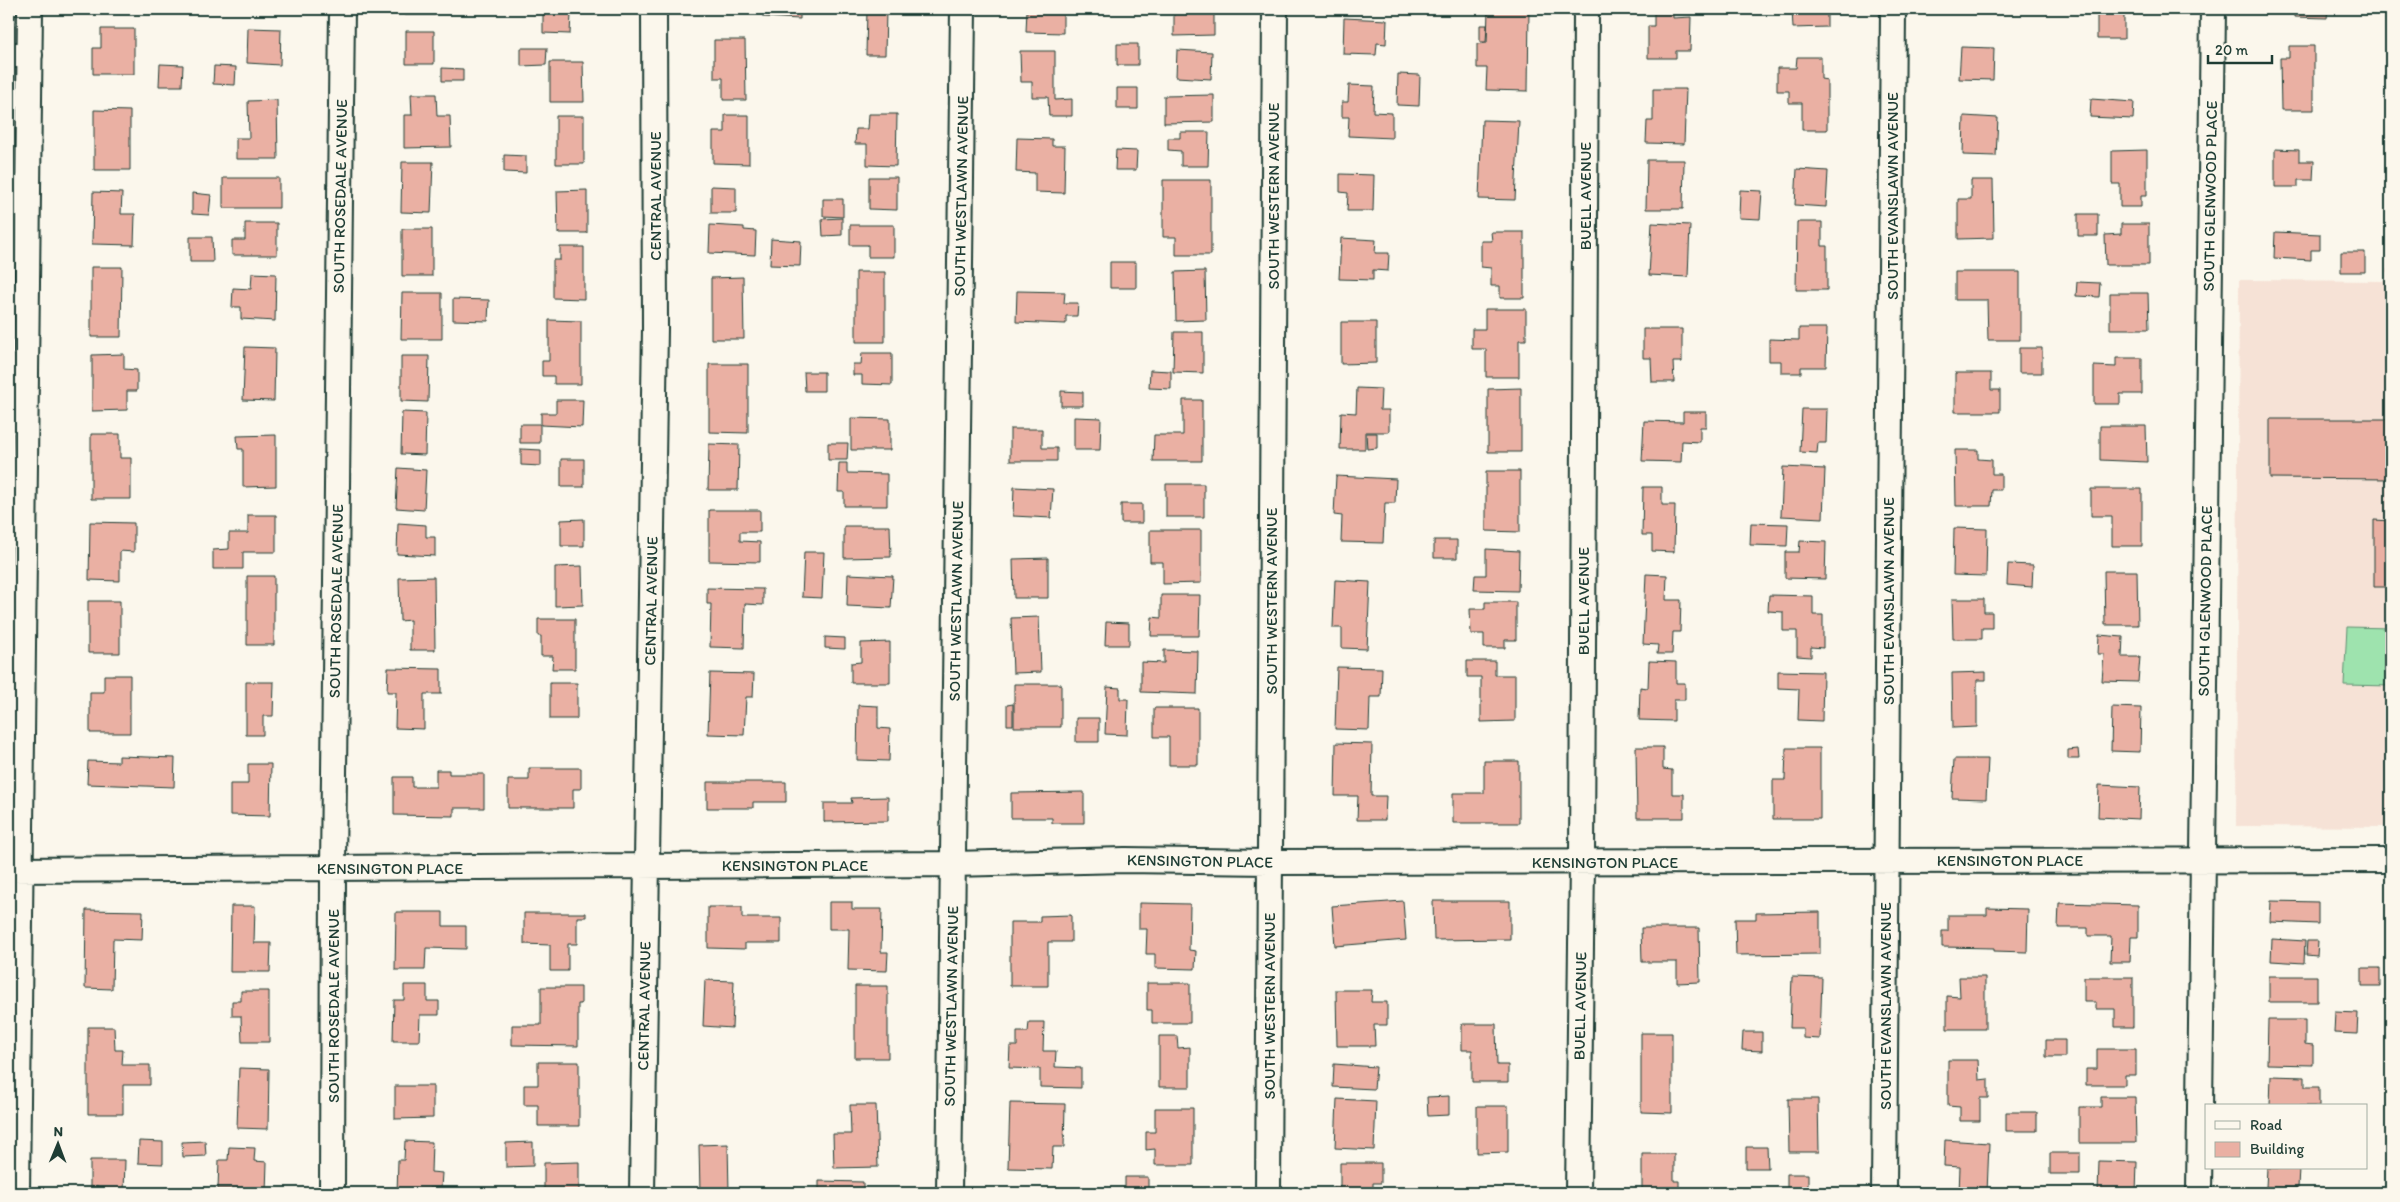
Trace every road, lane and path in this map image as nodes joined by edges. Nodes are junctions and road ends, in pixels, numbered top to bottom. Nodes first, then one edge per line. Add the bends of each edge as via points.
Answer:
1 (30, 9) edge
2 (342, 9) edge
3 (654, 9) edge
4 (963, 9) edge
5 (1275, 9) edge
6 (1586, 9) edge
7 (1893, 9) edge
8 (2213, 9) edge
9 (19, 55) edge
10 (19, 112) edge
11 (1886, 860) junction
12 (2202, 860) junction
13 (2391, 860) edge
14 (1269, 862) junction
15 (1582, 862) junction
16 (952, 864) junction
17 (646, 866) junction
18 (332, 869) junction
19 (14, 870) edge
20 (17, 1193) edge
21 (332, 1193) edge
22 (642, 1193) edge
23 (949, 1193) edge
24 (1268, 1193) edge
25 (1578, 1193) edge
26 (1884, 1193) edge
27 (2199, 1193) edge

1 - 9 street
2 - 18 street, SOUTH ROSEDALE AVENUE
3 - 17 street, CENTRAL AVENUE via 656,328
4 - 16 street, SOUTH WESTLAWN AVENUE
5 - 14 street, SOUTH WESTERN AVENUE
6 - 15 street, BUELL AVENUE
7 - 11 street, SOUTH EVANSLAWN AVENUE
8 - 12 street, SOUTH GLENWOOD PLACE
9 - 10 street
10 - 19 street
11 - 12 street, KENSINGTON PLACE
11 - 15 street, KENSINGTON PLACE
11 - 26 street, SOUTH EVANSLAWN AVENUE
12 - 13 street, KENSINGTON PLACE
12 - 27 street, SOUTH GLENWOOD PLACE
14 - 15 street, KENSINGTON PLACE
14 - 16 street, KENSINGTON PLACE via 1125,860
14 - 24 street, SOUTH WESTERN AVENUE
15 - 25 street, BUELL AVENUE
16 - 17 street, KENSINGTON PLACE
16 - 23 street, SOUTH WESTLAWN AVENUE
17 - 18 street, KENSINGTON PLACE
17 - 22 street, CENTRAL AVENUE
18 - 19 street, KENSINGTON PLACE
18 - 21 street, SOUTH ROSEDALE AVENUE
19 - 20 street

